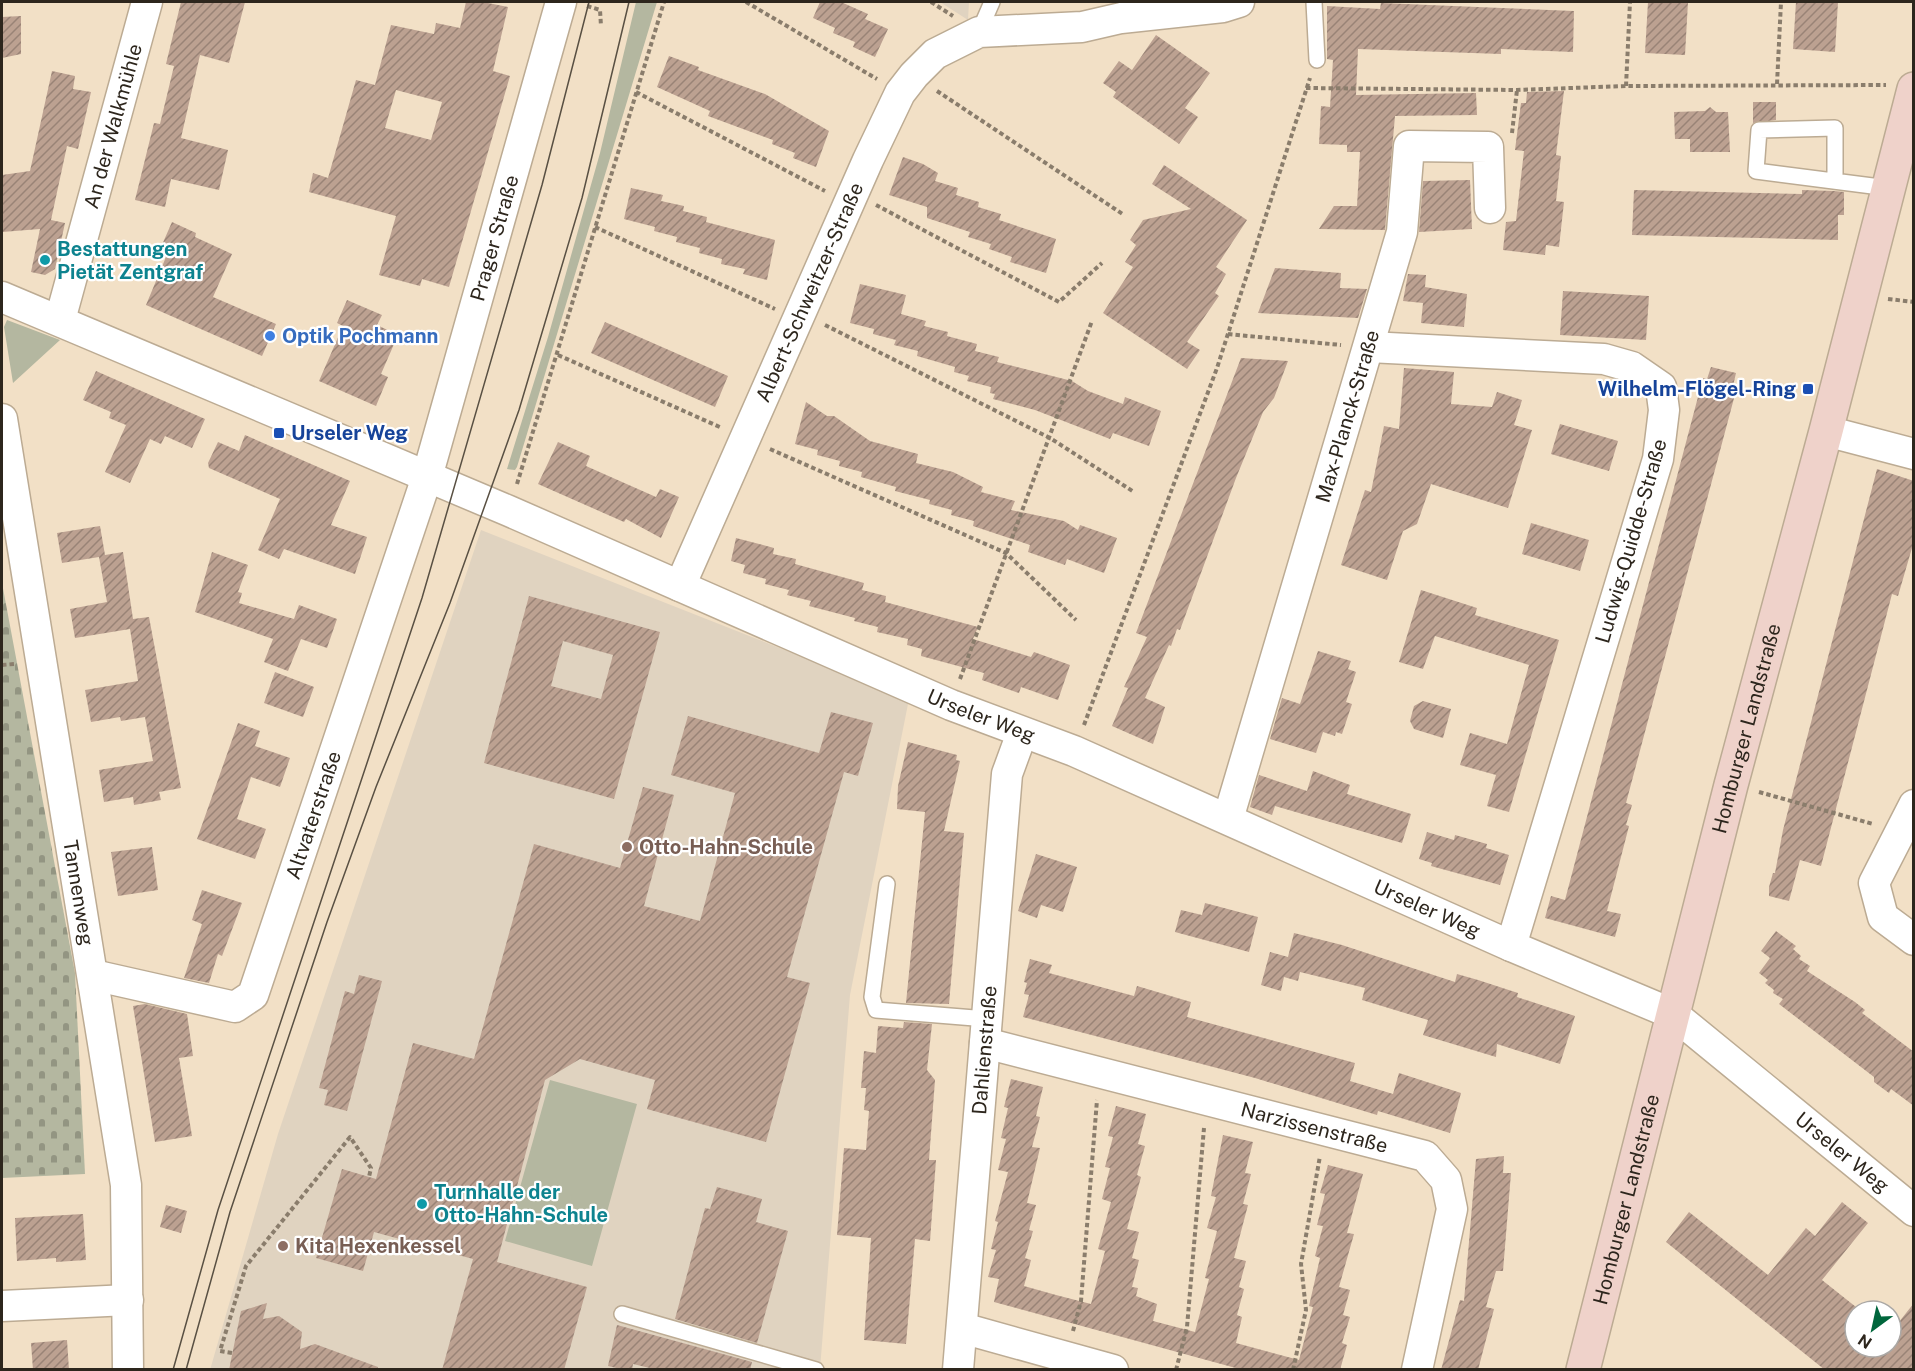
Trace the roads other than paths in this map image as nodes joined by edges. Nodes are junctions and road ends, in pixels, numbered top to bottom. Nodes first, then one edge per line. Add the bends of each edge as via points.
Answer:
1 (147, 2) edge
2 (561, 2) edge
3 (992, 2) edge
4 (1239, 2) edge
5 (1314, 2) edge
6 (979, 32) junction
7 (1317, 60) road end
8 (1902, 87) edge
9 (1835, 181) junction
10 (1888, 188) junction
11 (1490, 208) dead end
12 (2, 297) edge
13 (60, 320) junction
14 (1369, 347) junction
15 (2, 419) edge
16 (1826, 431) junction
17 (1914, 454) edge
18 (427, 477) junction
19 (680, 586) junction
20 (1022, 733) junction
21 (1914, 805) edge
22 (1228, 819) junction
23 (887, 884) dead end
24 (1914, 940) edge
25 (1511, 946) junction
26 (93, 975) junction
27 (1673, 1014) junction
28 (986, 1031) junction
29 (1914, 1211) edge
30 (128, 1300) junction
31 (2, 1306) edge
32 (622, 1314) dead end
33 (962, 1328) junction
34 (128, 1370) edge
35 (816, 1370) edge
36 (958, 1370) edge
37 (1113, 1370) edge
38 (1417, 1370) edge
39 (1583, 1370) edge

1 - 13 street, An der Walkmühle
2 - 18 street, Prager Straße
3 - 6 lane
4 - 6 street, Albert-Schweitzer-Straße via 1082,27
5 - 7 lane
6 - 19 street, Albert-Schweitzer-Straße via 935,54 907,84
8 - 10 street, Homburger Landstraße
9 - 9 lane via 1756,171 1759,130 1835,128
9 - 10 lane
10 - 16 street, Homburger Landstraße
11 - 14 street, Max-Planck-Straße via 1488,147 1409,146 1402,232
12 - 13 street, Urseler Weg
13 - 18 street, Urseler Weg
14 - 22 street, Max-Planck-Straße
14 - 25 street, Ludwig-Quidde-Straße via 1604,359 1632,367 1661,387 1664,410 1658,459
15 - 26 street, Tannenweg
16 - 17 street
16 - 27 street, Homburger Landstraße
18 - 19 street, Urseler Weg
18 - 26 street, Altvaterstraße via 253,995 235,1007
19 - 20 street, Urseler Weg
20 - 22 street, Urseler Weg via 1074,751
20 - 28 street, Dahlienstraße via 1007,774
21 - 24 street via 1874,883 1883,917
22 - 25 street, Urseler Weg
23 - 28 lane via 872,997 876,1010
25 - 27 street, Urseler Weg
26 - 30 street, Tannenweg via 126,1185
27 - 29 street, Urseler Weg
27 - 39 street, Homburger Landstraße
28 - 33 street, Dahlienstraße
28 - 38 street, Narzissenstraße via 1100,1072 1425,1156 1446,1180 1452,1209
30 - 31 street
30 - 34 street, Tannenweg
32 - 35 lane
33 - 36 street, Dahlienstraße
33 - 37 street

